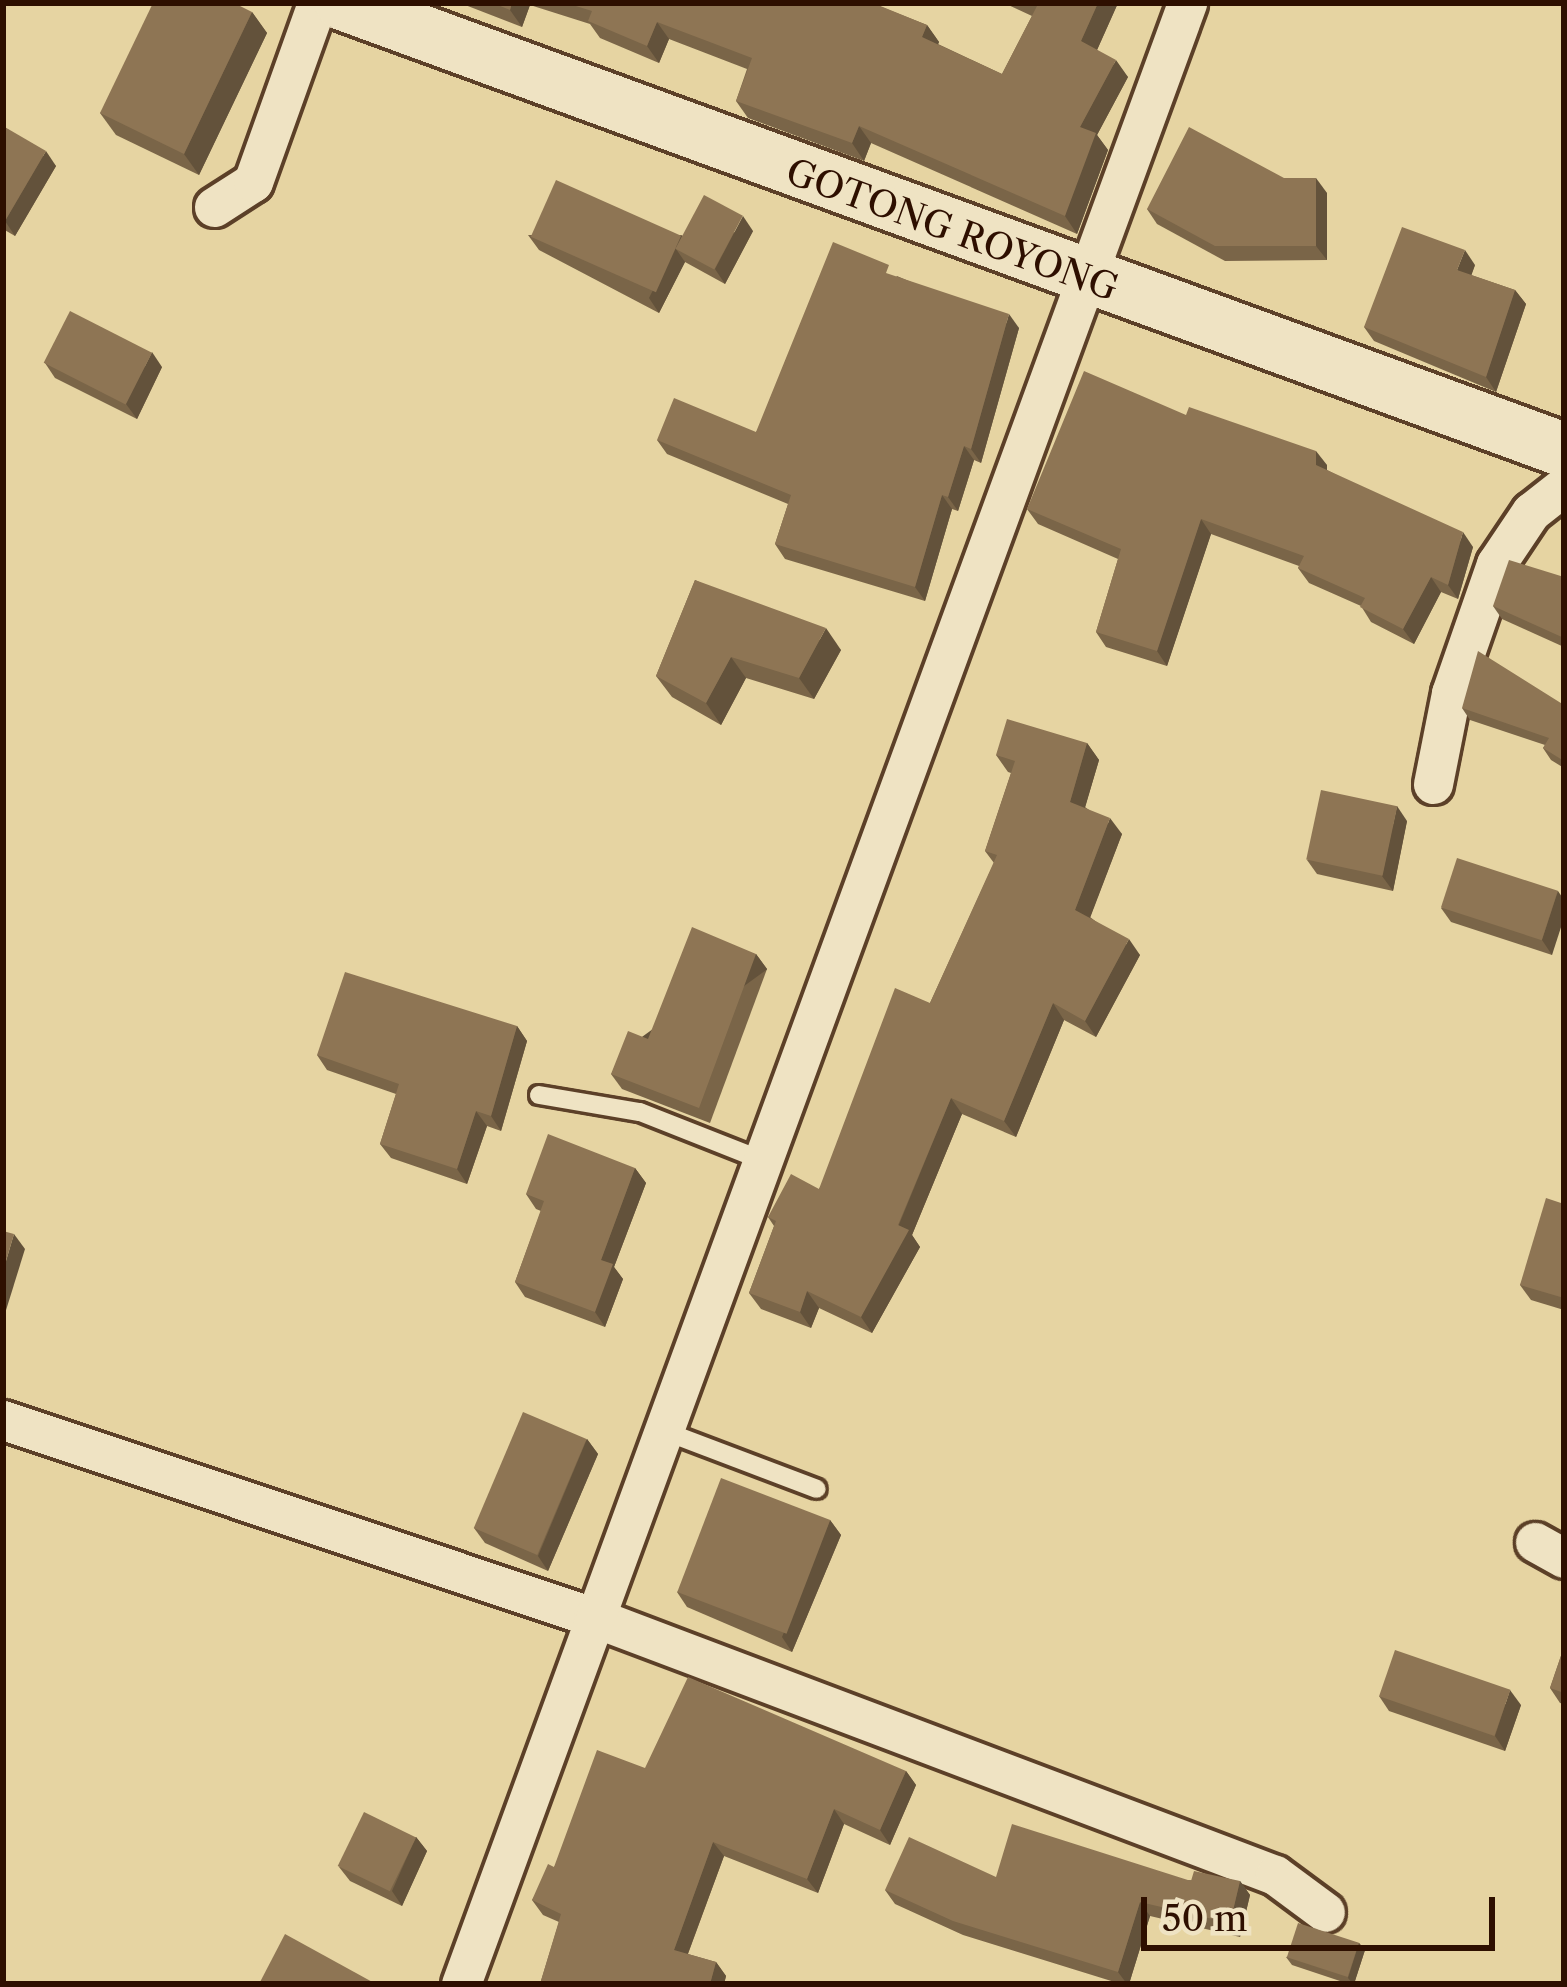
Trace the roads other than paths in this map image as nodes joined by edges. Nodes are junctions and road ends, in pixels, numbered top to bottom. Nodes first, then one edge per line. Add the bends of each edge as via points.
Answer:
1 (317, 3) edge
2 (341, 3) edge
3 (1187, 3) edge
4 (214, 207) dead end
5 (1086, 280) junction
6 (1564, 450) edge
7 (1564, 486) edge
8 (1433, 784) dead end
9 (539, 1096) dead end
10 (762, 1160) junction
11 (3, 1420) edge
12 (667, 1432) junction
13 (818, 1490) dead end
14 (593, 1617) junction
15 (1324, 1912) dead end
16 (461, 1984) edge

1 - 4 street via 253,182
2 - 5 street, GOTONG ROYONG
3 - 5 street
5 - 6 street, GOTONG ROYONG
5 - 10 street
7 - 8 street via 1531,512 1496,564 1451,693
9 - 10 lane via 640,1112
10 - 12 street
11 - 14 street
12 - 13 lane
12 - 14 street
14 - 15 street via 1275,1875
14 - 16 street

